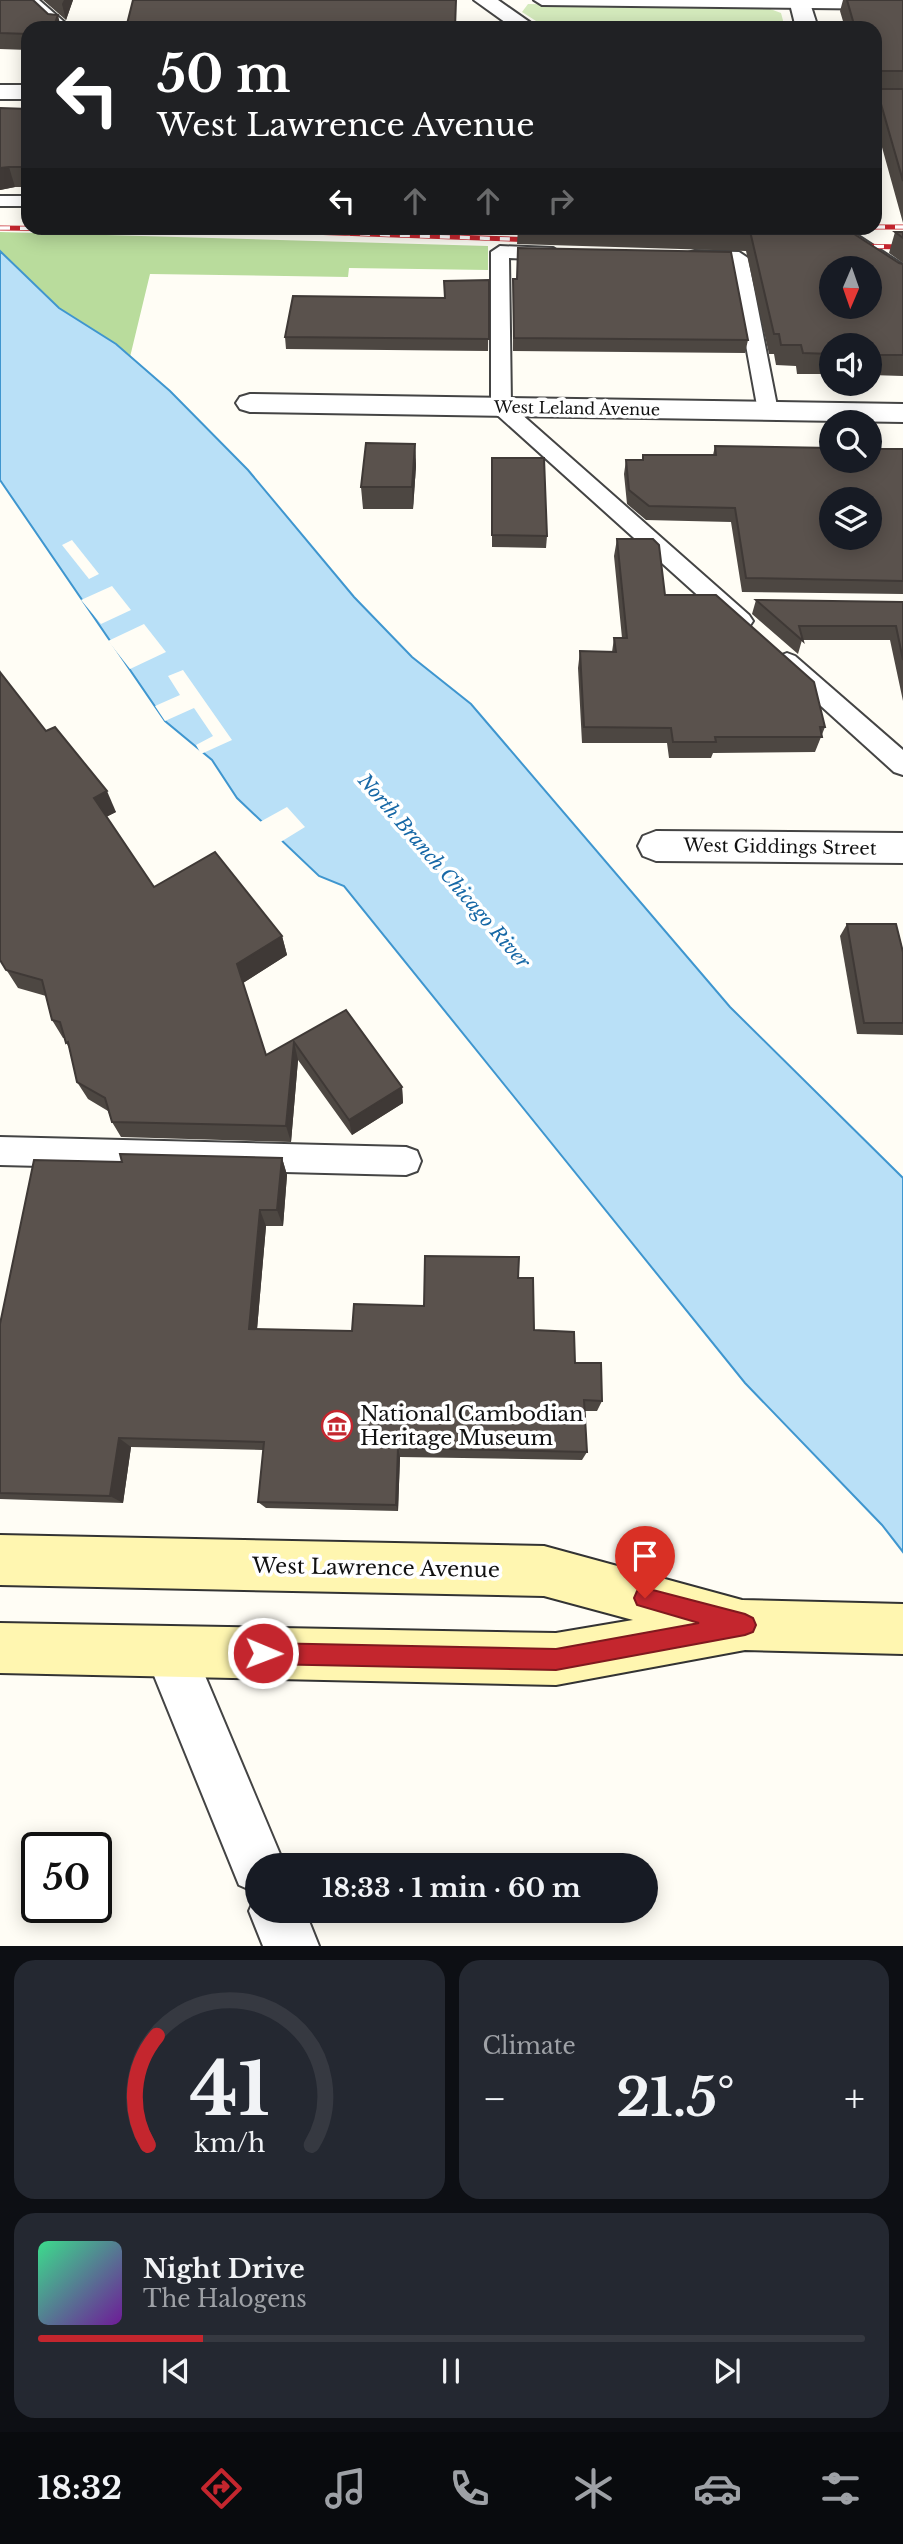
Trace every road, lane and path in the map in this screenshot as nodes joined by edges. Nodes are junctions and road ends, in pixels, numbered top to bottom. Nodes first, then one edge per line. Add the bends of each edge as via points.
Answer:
1 (30, 0) edge
2 (484, 0) edge
3 (542, 0) edge
4 (799, 1) edge
5 (903, 4) edge
6 (55, 21) edge
7 (516, 21) edge
8 (805, 21) edge
9 (0, 92) edge
10 (21, 92) edge
11 (3, 201) dead end
12 (21, 201) edge
13 (841, 235) edge
14 (867, 235) edge
15 (566, 254) edge
16 (673, 256) edge
17 (872, 256) edge
18 (874, 256) edge
19 (882, 262) edge
20 (903, 276) edge
21 (250, 403) dead end
22 (501, 407) junction
23 (768, 411) junction
24 (903, 413) edge
25 (720, 602) junction
26 (759, 603) edge
27 (903, 765) edge
28 (656, 846) dead end
29 (903, 848) edge
30 (0, 1151) edge
31 (406, 1161) dead end
32 (0, 1560) edge
33 (745, 1625) junction
34 (903, 1629) edge
35 (0, 1648) edge
36 (169, 1651) junction
37 (253, 1853) edge
38 (282, 1923) edge
39 (291, 1945) edge

1 - 6 lane
2 - 7 street
3 - 4 lane
4 - 5 lane
4 - 8 street
9 - 10 street
11 - 12 lane
13 - 17 street
14 - 18 street
15 - 22 lane via 500,252
16 - 23 lane via 739,258
19 - 20 street
21 - 22 street, West Leland Avenue
22 - 23 street, West Leland Avenue
22 - 25 lane
23 - 24 street, West Leland Avenue
25 - 26 lane
25 - 27 lane
28 - 29 street, West Giddings Street
30 - 31 lane
32 - 33 main road, West Lawrence Avenue via 544,1572
33 - 34 main road, West Lawrence Avenue
33 - 36 main road, West Lawrence Avenue via 556,1659
35 - 36 main road, West Lawrence Avenue
36 - 37 street
38 - 39 street

